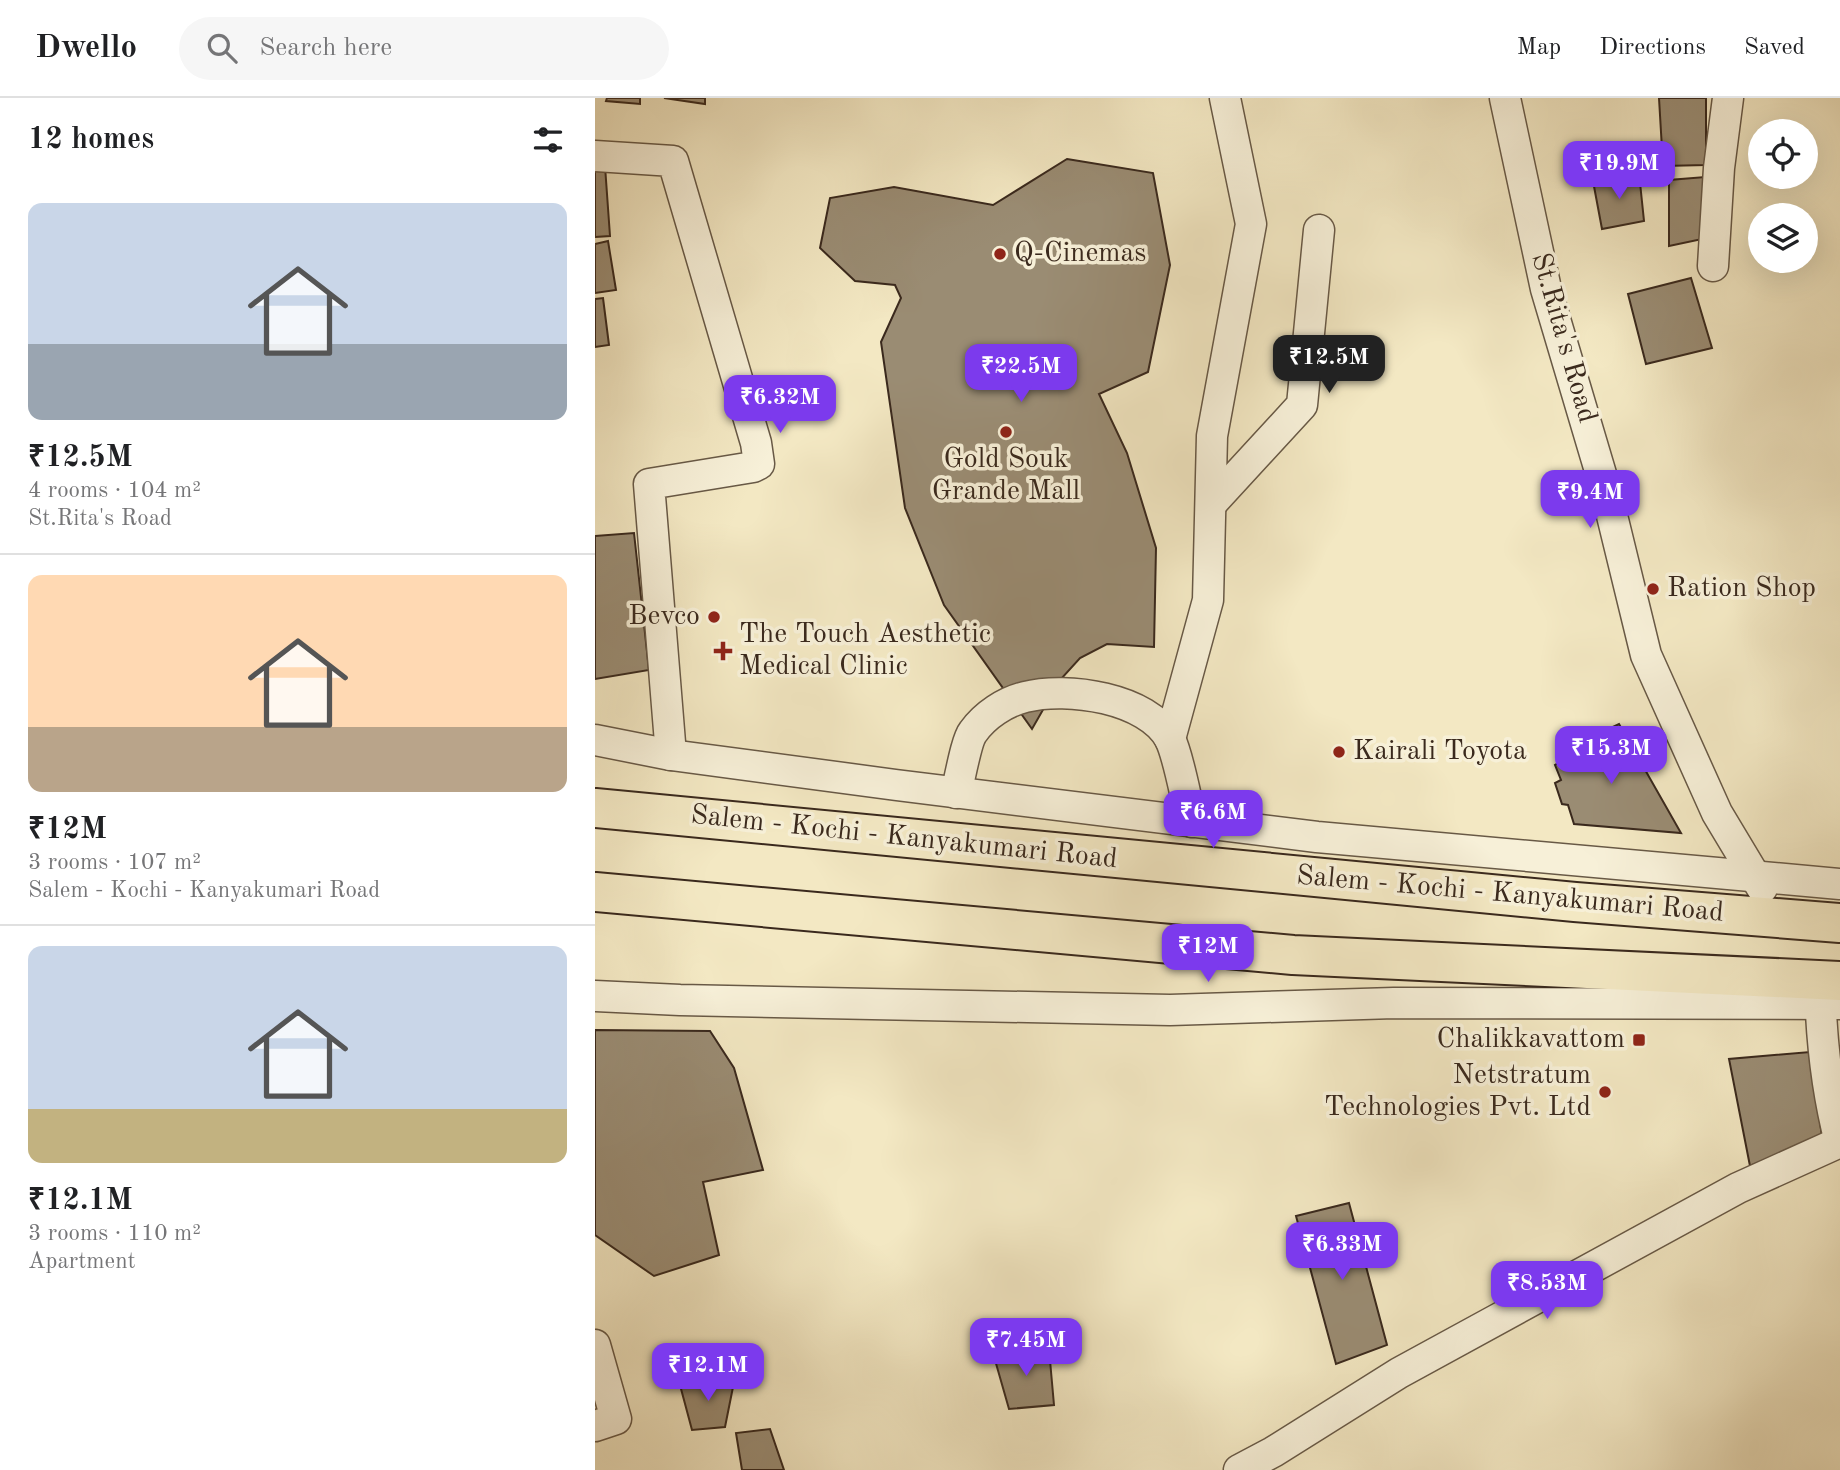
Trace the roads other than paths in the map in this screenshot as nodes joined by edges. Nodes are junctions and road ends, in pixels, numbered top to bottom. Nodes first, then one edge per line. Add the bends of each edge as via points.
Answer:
1 (1225, 98) edge
2 (1505, 98) edge
3 (1728, 98) edge
4 (595, 156) edge
5 (1319, 230) dead end
6 (1713, 266) dead end
7 (1211, 504) junction
8 (1170, 739) junction
9 (595, 740) edge
10 (671, 755) junction
11 (956, 793) junction
12 (595, 808) edge
13 (1192, 822) junction
14 (1755, 877) junction
15 (1840, 884) edge
16 (595, 892) edge
17 (1783, 919) junction
18 (1840, 923) edge
19 (1830, 992) edge
20 (595, 996) edge
21 (1840, 1142) edge
22 (595, 1345) edge
23 (595, 1426) edge
24 (1239, 1470) edge

1 - 7 street via 1251,224 1212,436
2 - 14 street, St.Rita's Road via 1546,289 1606,491 1646,654 1717,813
3 - 6 street
4 - 10 street via 673,161 759,461 754,467 649,484
5 - 7 street via 1302,405
7 - 8 street via 1208,600
8 - 11 street via 1146,713 1110,700 1063,691 1025,697 996,709 971,733
8 - 13 street
9 - 10 street
10 - 11 street
11 - 13 street
12 - 17 highway, Salem - Kochi - Kanyakumari Road
13 - 14 street
14 - 15 street
14 - 17 street, St.Rita's Road
16 - 19 highway via 1293,955
17 - 18 highway, Salem - Kochi - Kanyakumari Road
19 - 20 street via 1713,1005 1394,1003 1170,1010
19 - 21 street via 1821,1030 1829,1099
21 - 24 street via 1738,1188 1399,1373
22 - 23 street via 616,1419

